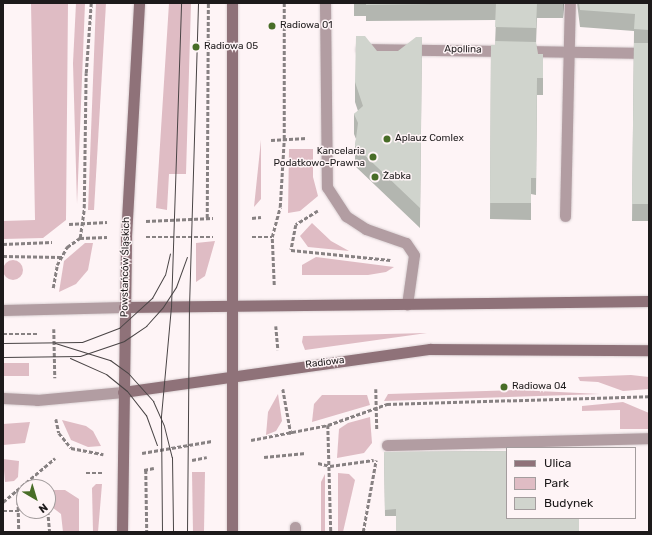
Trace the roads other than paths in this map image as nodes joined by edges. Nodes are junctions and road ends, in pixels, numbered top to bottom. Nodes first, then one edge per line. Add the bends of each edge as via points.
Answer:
1 (139, 3) edge
2 (232, 3) edge
3 (325, 3) edge
4 (570, 3) edge
5 (357, 49) edge
6 (570, 51) junction
7 (649, 53) edge
8 (565, 216) dead end
9 (649, 301) edge
10 (407, 304) junction
11 (124, 307) junction
12 (234, 307) junction
13 (3, 310) edge
14 (649, 350) edge
15 (233, 377) junction
16 (123, 392) junction
17 (3, 398) edge
18 (649, 438) edge
19 (387, 445) dead end
20 (122, 532) edge
21 (232, 532) edge

1 - 11 main road, Powstańców Śląskich via 126,222
2 - 12 main road
3 - 10 street via 327,187 346,216 366,229 406,243 414,255
4 - 6 street
5 - 6 street, Apollina
6 - 7 street, Apollina
6 - 8 street
9 - 10 main road
10 - 12 main road
11 - 12 main road
11 - 13 street
11 - 16 main road, Powstańców Śląskich
12 - 15 main road
14 - 15 main road, Radiowa via 430,349
15 - 16 main road, Radiowa
15 - 21 main road
16 - 17 street, Radiowa
16 - 20 main road, Powstańców Śląskich
18 - 19 street

